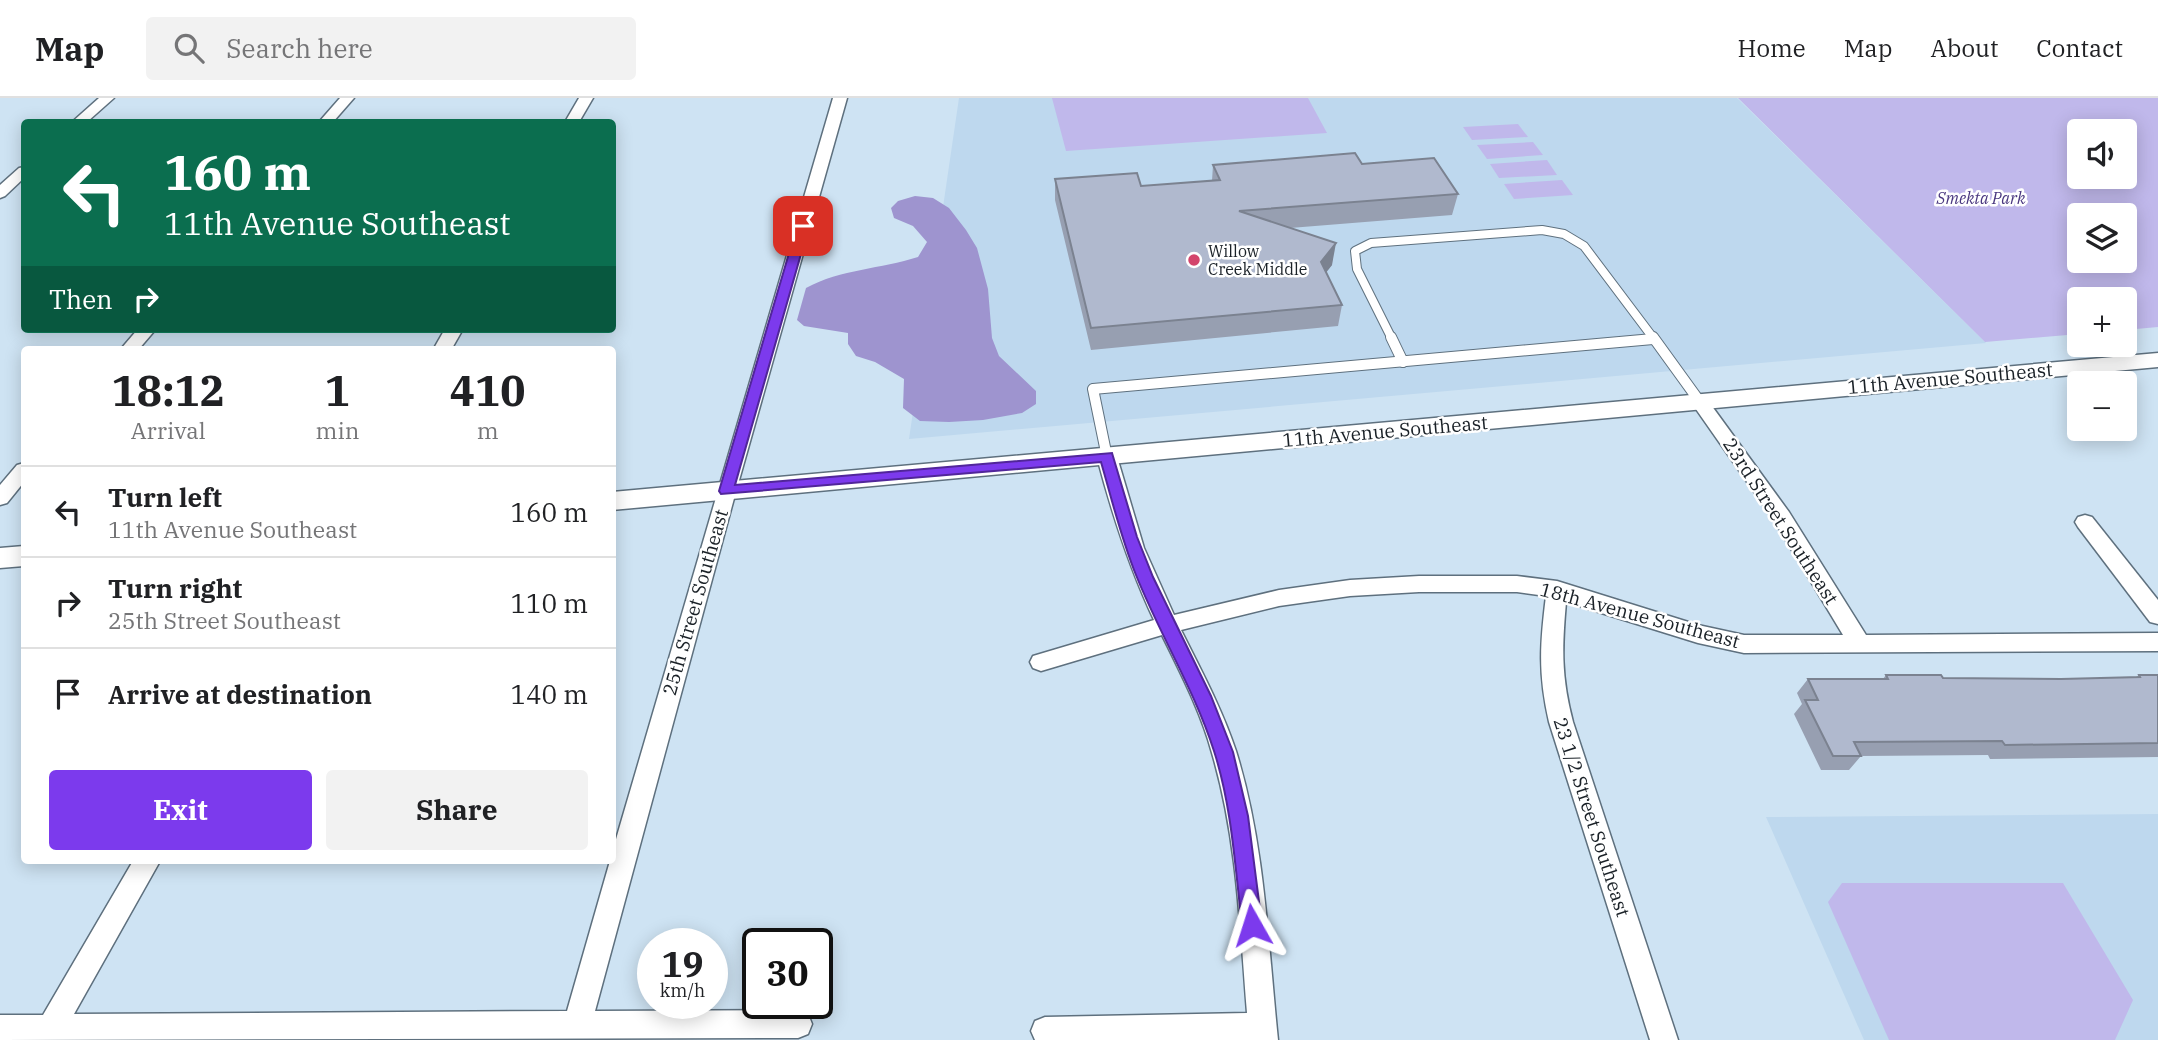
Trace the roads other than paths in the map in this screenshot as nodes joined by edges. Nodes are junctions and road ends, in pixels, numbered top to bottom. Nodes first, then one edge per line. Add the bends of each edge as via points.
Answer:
1 (107, 98) edge
2 (347, 98) edge
3 (586, 98) edge
4 (840, 98) edge
5 (82, 119) edge
6 (329, 119) edge
7 (574, 119) edge
8 (21, 174) edge
9 (0, 193) edge
10 (1653, 339) junction
11 (2158, 360) edge
12 (1404, 362) junction
13 (1700, 402) junction
14 (1107, 457) junction
15 (21, 474) edge
16 (726, 491) junction
17 (0, 498) edge
18 (616, 501) edge
19 (2085, 522) dead end
20 (21, 556) edge
21 (0, 558) edge
22 (1557, 589) junction
23 (2158, 615) edge
24 (1168, 625) junction
25 (2158, 642) edge
26 (1859, 643) junction
27 (1041, 662) dead end
28 (145, 864) edge
29 (798, 1024) dead end
30 (577, 1026) junction
31 (0, 1029) edge
32 (50, 1029) junction
33 (1045, 1031) dead end
34 (1264, 1034) edge
35 (1664, 1040) edge

1 - 5 street
2 - 6 street
3 - 7 street
4 - 16 street, 25th Street Southeast
8 - 9 street
10 - 12 lane
10 - 12 lane via 1576,237 1547,229 1371,243 1355,251 1357,269
10 - 13 lane
11 - 13 main road, 11th Avenue Southeast
12 - 14 lane via 1093,389
13 - 14 main road, 11th Avenue Southeast
13 - 26 street, 23rd Street Southeast via 1782,517
14 - 16 main road, 11th Avenue Southeast
14 - 24 street via 1129,537
15 - 17 street
16 - 18 main road, 11th Avenue Southeast
16 - 30 street, 25th Street Southeast
19 - 23 street
20 - 21 main road
22 - 24 street, 18th Avenue Southeast via 1475,583 1350,588 1279,598
22 - 26 street, 18th Avenue Southeast via 1719,640
22 - 35 street, 23 1/2 Street Southeast via 1550,653 1560,722
24 - 27 street, 18th Avenue Southeast
24 - 34 street via 1214,724 1232,783 1244,849
25 - 26 street, 18th Avenue Southeast
28 - 32 street
29 - 30 street
30 - 32 street
31 - 32 street
33 - 34 street

